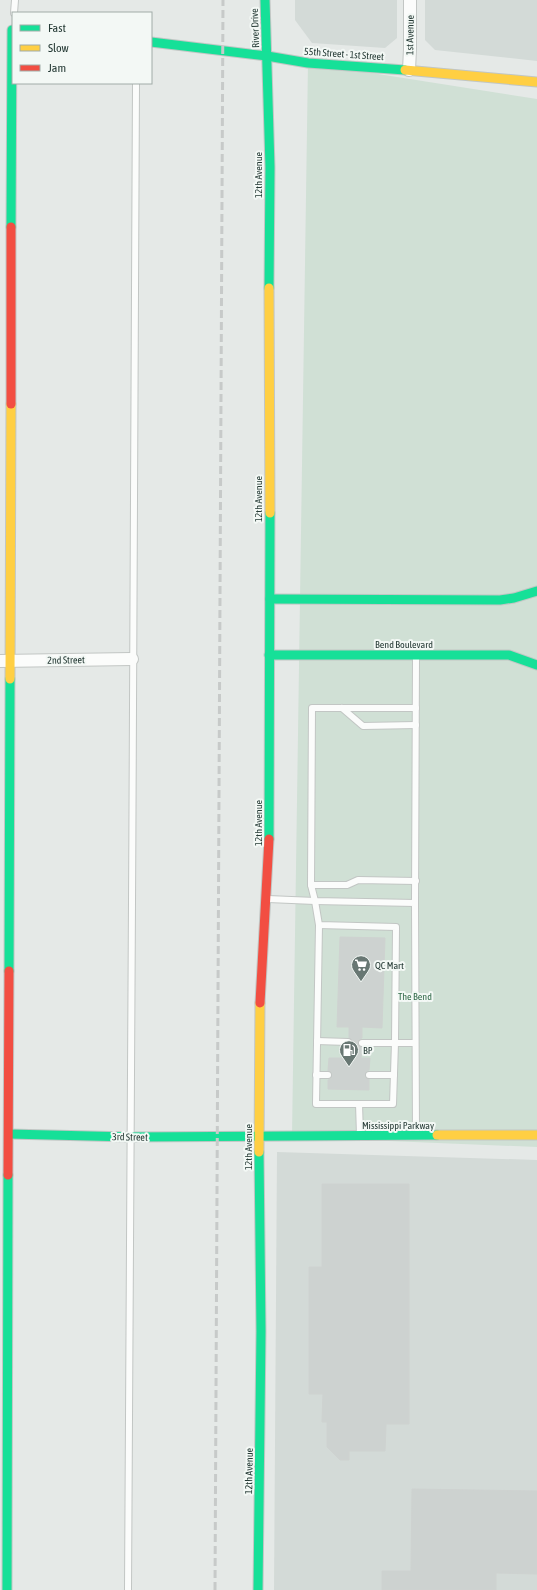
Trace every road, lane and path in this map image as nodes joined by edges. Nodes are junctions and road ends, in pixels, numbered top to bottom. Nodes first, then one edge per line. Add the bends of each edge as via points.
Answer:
1 (14, 0) edge
2 (265, 0) edge
3 (410, 0) edge
4 (14, 12) edge
5 (12, 27) edge
6 (0, 29) edge
7 (152, 42) edge
8 (267, 56) junction
9 (409, 70) junction
10 (537, 82) edge
11 (12, 84) edge
12 (136, 84) edge
13 (537, 591) edge
14 (270, 599) junction
15 (269, 655) junction
16 (416, 655) junction
17 (132, 659) junction
18 (5, 661) edge
19 (537, 664) edge
20 (342, 708) junction
21 (416, 708) junction
22 (416, 725) junction
23 (416, 881) junction
24 (311, 885) junction
25 (266, 899) junction
26 (315, 901) junction
27 (415, 903) junction
28 (319, 925) junction
29 (317, 1041) junction
30 (348, 1042) dead end
31 (362, 1043) dead end
32 (395, 1043) junction
33 (415, 1043) junction
34 (316, 1075) junction
35 (328, 1075) dead end
36 (369, 1075) dead end
37 (394, 1076) junction
38 (359, 1104) junction
39 (4, 1134) edge
40 (537, 1135) edge
41 (360, 1136) junction
42 (416, 1136) junction
43 (131, 1137) junction
44 (259, 1137) junction
45 (7, 1590) edge
46 (128, 1590) edge
47 (258, 1590) edge

1 - 4 lane
2 - 8 street, River Drive
3 - 9 street, 1st Avenue
5 - 6 street
7 - 8 street, 55th Street - 1st Street
8 - 9 street, 55th Street - 1st Street via 305,63
8 - 14 street, 12th Avenue via 270,167
9 - 10 street, 55th Street - 1st Street
11 - 18 street
12 - 17 lane
13 - 14 street via 500,600
14 - 15 street, 12th Avenue
15 - 16 street, Bend Boulevard
15 - 25 street, 12th Avenue via 269,853
16 - 19 street, Bend Boulevard via 509,656
16 - 21 lane
17 - 18 street, 2nd Street
17 - 43 lane
18 - 39 street
20 - 21 lane
20 - 22 lane via 363,726
20 - 24 lane via 312,708
21 - 22 lane
22 - 23 lane
23 - 24 lane via 358,880 347,886
23 - 27 lane
24 - 26 lane
25 - 26 lane
25 - 44 street, 12th Avenue via 260,982
26 - 27 lane
26 - 28 lane
27 - 33 lane
28 - 29 lane
28 - 32 lane via 396,927
29 - 30 lane
29 - 34 lane
31 - 32 lane
32 - 33 lane
32 - 37 lane
33 - 42 lane
34 - 35 lane
34 - 38 lane via 316,1104
36 - 37 lane
37 - 38 lane via 393,1104
38 - 41 lane
39 - 43 street, 3rd Street
39 - 45 street
40 - 42 street, Mississippi Parkway
41 - 42 street, Mississippi Parkway
41 - 44 street, Mississippi Parkway
43 - 44 street, 3rd Street
43 - 46 lane
44 - 47 street, 12th Avenue via 261,1331

